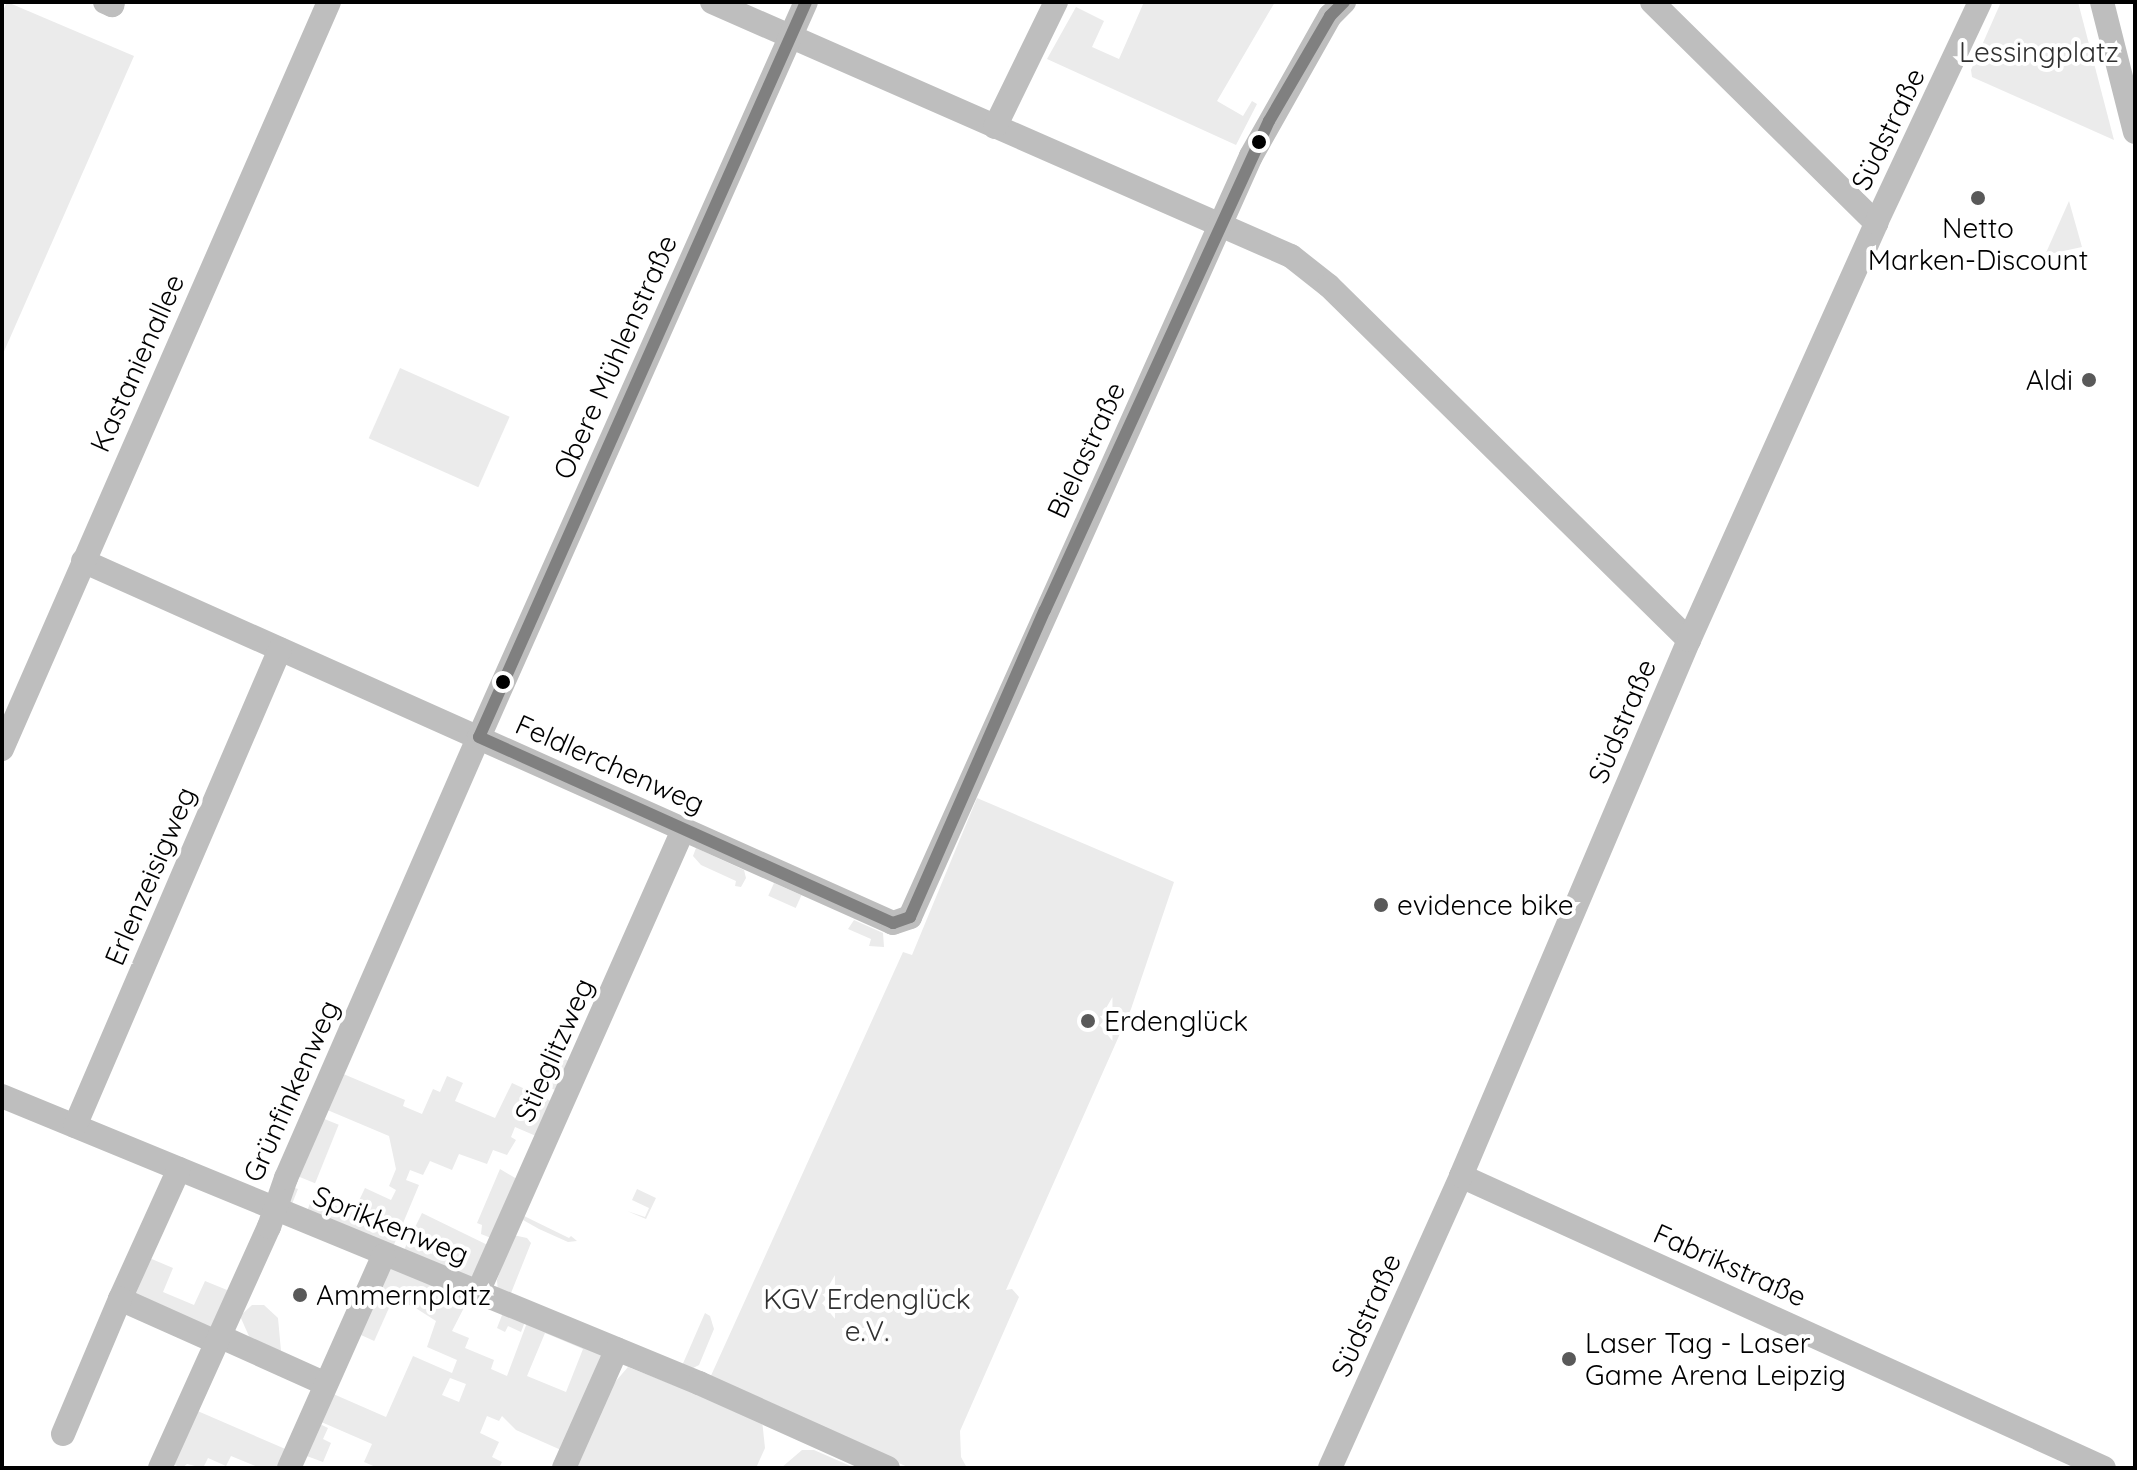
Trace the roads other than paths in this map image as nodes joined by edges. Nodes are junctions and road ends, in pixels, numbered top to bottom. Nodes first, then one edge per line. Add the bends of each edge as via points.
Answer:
1 (105, 2) edge
2 (113, 2) edge
3 (329, 2) edge
4 (712, 2) edge
5 (806, 2) edge
6 (1056, 2) edge
7 (1344, 2) edge
8 (1652, 2) edge
9 (1980, 2) edge
10 (2102, 2) edge
11 (790, 36) junction
12 (995, 127) junction
13 (2135, 132) edge
14 (1876, 223) junction
15 (1221, 226) junction
16 (83, 561) junction
17 (1689, 640) junction
18 (280, 649) junction
19 (479, 737) junction
20 (2, 749) edge
21 (683, 830) junction
22 (893, 923) joint
23 (2, 1096) edge
24 (75, 1126) junction
25 (179, 1169) junction
26 (1461, 1176) junction
27 (273, 1209) junction
28 (384, 1255) junction
29 (478, 1292) junction
30 (120, 1299) junction
31 (218, 1339) junction
32 (617, 1349) junction
33 (326, 1384) junction
34 (63, 1434) dead end
35 (160, 1468) edge
36 (289, 1468) edge
37 (564, 1468) edge
38 (888, 1468) edge
39 (1330, 1468) edge
40 (2104, 1468) edge

1 - 2 street
3 - 16 street, Kastanienallee
4 - 11 street
5 - 11 street, Obere Mühlenstraße
6 - 12 street
7 - 15 street, Bielastraße via 1330,16 1269,121
8 - 14 street
9 - 14 street, Südstraße
10 - 13 street
11 - 12 street
11 - 19 street, Obere Mühlenstraße
12 - 15 street
14 - 17 street, Südstraße
15 - 17 street via 1291,256 1329,286
15 - 22 street, Bielastraße via 910,917
16 - 18 street, Feldlerchenweg
16 - 20 street, Kastanienallee
17 - 26 street, Südstraße
18 - 19 street, Feldlerchenweg
18 - 24 street, Erlenzeisigweg
19 - 21 street, Feldlerchenweg
19 - 27 street, Grünfinkenweg
21 - 22 street, Feldlerchenweg
21 - 29 street, Stieglitzweg
23 - 24 street, Sprikkenweg
24 - 25 street, Sprikkenweg
25 - 27 street, Sprikkenweg
25 - 30 street
26 - 39 street, Südstraße
26 - 40 street, Fabrikstraße
27 - 28 street, Sprikkenweg
27 - 31 street, Grünfinkenweg
28 - 29 street, Sprikkenweg
28 - 33 street
29 - 32 street, Sprikkenweg
30 - 31 street
30 - 34 street
31 - 33 street
31 - 35 street, Grünfinkenweg
32 - 37 street
32 - 38 street, Sprikkenweg
33 - 36 street

